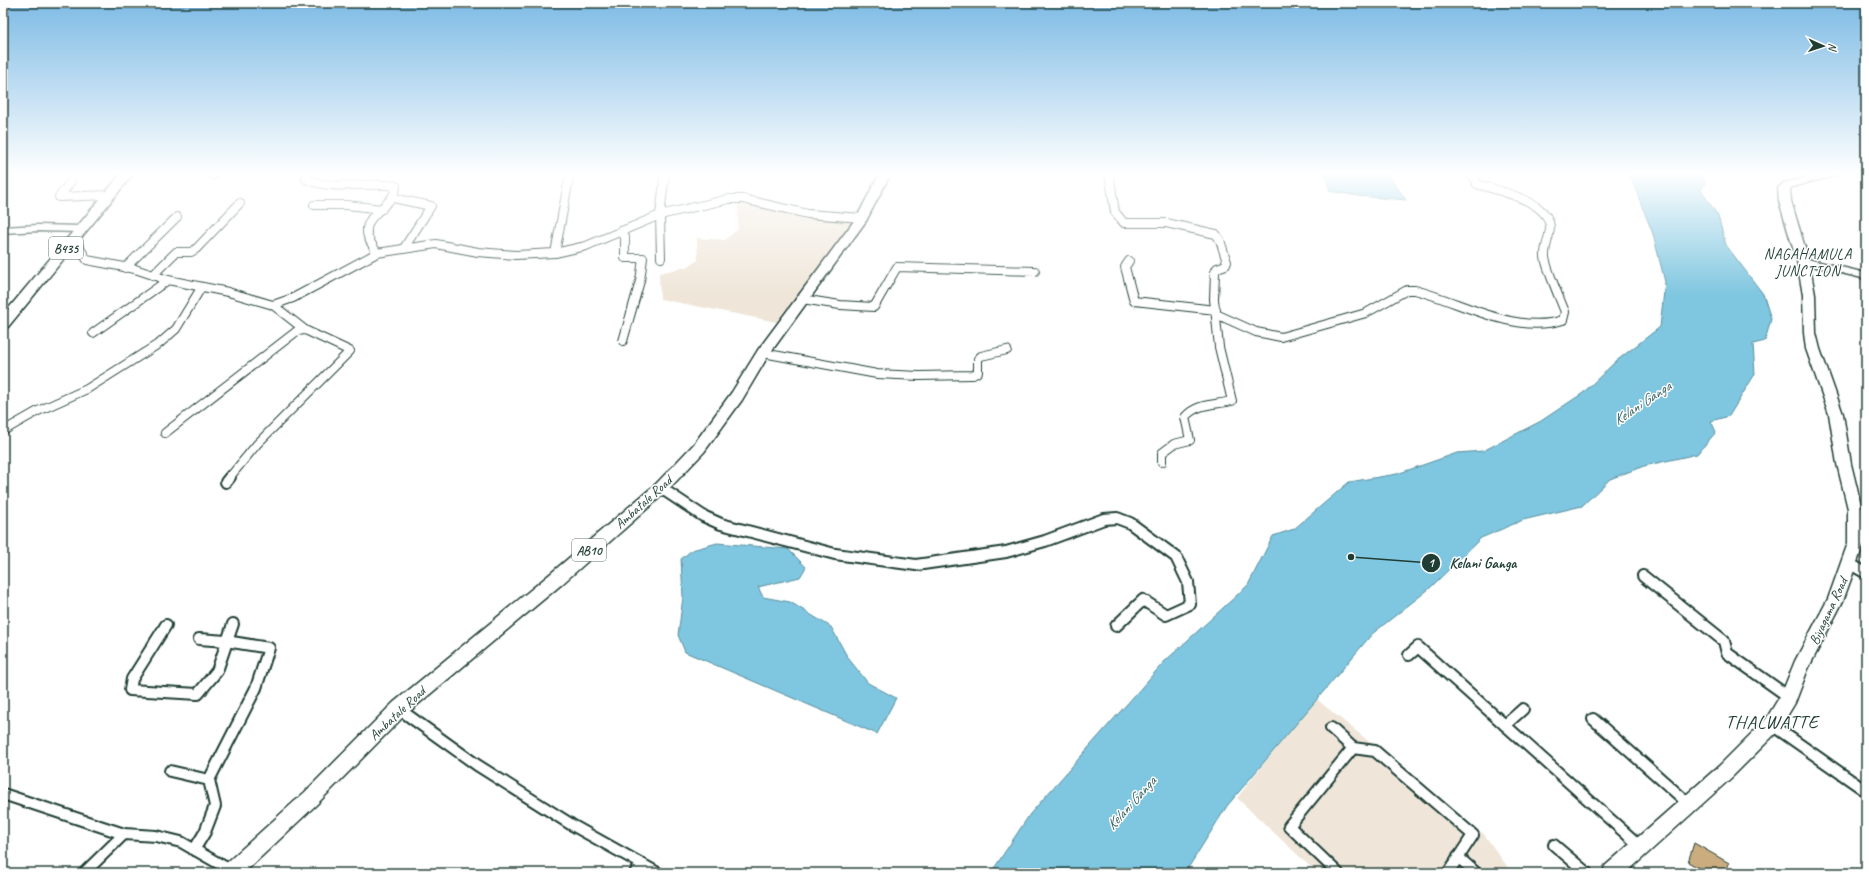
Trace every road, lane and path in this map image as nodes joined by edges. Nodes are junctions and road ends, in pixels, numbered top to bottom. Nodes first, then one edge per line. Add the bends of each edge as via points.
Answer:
1 (94, 214) edge
2 (230, 214) edge
3 (377, 214) edge
4 (426, 214) edge
5 (562, 214) edge
6 (669, 214) edge
7 (807, 214) edge
8 (864, 214) edge
9 (1116, 214) edge
10 (1545, 214) edge
11 (1789, 214) edge
12 (660, 216) junction
13 (177, 217) dead end
14 (862, 218) junction
15 (3, 230) edge
16 (621, 231) junction
17 (77, 234) junction
18 (404, 248) junction
19 (377, 253) junction
20 (555, 253) junction
21 (661, 258) dead end
22 (1129, 261) dead end
23 (1803, 261) junction
24 (125, 268) junction
25 (1035, 271) dead end
26 (153, 275) junction
27 (1866, 276) edge
28 (168, 280) junction
29 (201, 288) junction
30 (802, 299) junction
31 (273, 305) junction
32 (1216, 312) junction
33 (3, 324) edge
34 (305, 330) junction
35 (93, 333) dead end
36 (622, 341) dead end
37 (1007, 350) dead end
38 (763, 352) junction
39 (3, 431) edge
40 (165, 434) dead end
41 (1162, 462) dead end
42 (226, 482) dead end
43 (661, 488) junction
44 (1850, 564) junction
45 (1866, 573) edge
46 (1643, 576) dead end
47 (233, 624) dead end
48 (166, 625) dead end
49 (1116, 626) dead end
50 (199, 639) dead end
51 (226, 641) junction
52 (1409, 655) dead end
53 (1789, 697) junction
54 (399, 709) junction
55 (1523, 709) dead end
56 (1593, 719) dead end
57 (1505, 725) junction
58 (1772, 725) junction
59 (1330, 728) dead end
60 (1353, 748) junction
61 (170, 771) dead end
62 (208, 780) junction
63 (1866, 791) edge
64 (3, 794) edge
65 (1689, 804) junction
66 (124, 834) junction
67 (1554, 845) dead end
68 (1641, 847) junction
69 (194, 850) junction
70 (1458, 857) junction
71 (639, 868) edge
72 (231, 872) edge
73 (84, 873) edge
74 (658, 873) edge
75 (1338, 873) edge
76 (1448, 873) edge
77 (1476, 873) edge
78 (1587, 873) edge
79 (1612, 873) edge

1 - 17 main road, B435
2 - 26 street via 196,249 191,252 176,252
3 - 19 street via 367,227 367,234
4 - 18 street
5 - 20 street
6 - 12 street
7 - 14 street
8 - 14 main road, Ambatale Road / AB10
9 - 32 street via 1124,223 1161,222 1216,234 1227,262 1215,272
10 - 32 street via 1550,228 1545,257 1565,312 1563,320 1555,324 1525,324 1414,290 1407,290 1366,313 1281,337 1269,337
11 - 23 main road, Biyagama Road
12 - 16 street
12 - 21 street
13 - 24 street
14 - 30 main road, Ambatale Road / AB10
15 - 17 street via 38,228
16 - 20 street via 586,246
16 - 36 street via 626,237 625,258 643,258 640,281
17 - 24 street via 87,260
17 - 33 main road, B435
18 - 19 street
18 - 20 street via 436,244 478,252 516,255
19 - 31 street via 293,298
22 - 32 street via 1125,267 1134,301
23 - 27 street
23 - 44 main road, Biyagama Road via 1812,341 1836,414 1844,464 1855,508 1856,543
24 - 26 street
25 - 30 street via 897,267 874,307
26 - 28 street
28 - 29 street
28 - 35 street
29 - 31 street via 228,292
29 - 39 street via 176,329 160,343 87,388
30 - 38 main road, Ambatale Road / AB10
31 - 34 street
32 - 41 street via 1221,361 1232,401 1190,410 1185,417 1190,440 1174,444 1162,453
34 - 40 street via 297,331 268,352
34 - 42 street via 350,351 257,444
37 - 38 street via 981,356 978,359 978,372 973,375 919,376 856,371
38 - 43 main road, Ambatale Road / AB10 via 714,430
43 - 49 street via 703,516 721,524 835,554 916,565 1006,552 1045,541 1104,519 1116,518 1130,524 1176,557 1188,582 1190,604 1166,615 1143,600
43 - 54 main road, Ambatale Road / AB10
44 - 45 street
44 - 53 main road, Biyagama Road via 1835,601 1801,666
46 - 53 street via 1724,641 1727,653
47 - 51 street
48 - 51 street via 132,679 130,690 198,694 217,671
50 - 51 street
51 - 62 street via 269,648 256,688
52 - 57 street via 1418,647
53 - 58 main road, Biyagama Road
54 - 71 street via 476,765
54 - 72 main road, Ambatale Road / AB10 via 312,798
55 - 57 street
56 - 65 street
57 - 68 street
58 - 63 street
58 - 65 main road, Biyagama Road
59 - 60 street
60 - 70 street via 1375,751 1473,835
60 - 75 street via 1289,826
61 - 62 street
62 - 69 street via 215,806 205,832
64 - 66 street
65 - 68 main road, Biyagama Road
66 - 69 street via 156,836 181,842
66 - 73 street
67 - 78 street
68 - 79 main road, Biyagama Road
69 - 72 street
70 - 76 street
70 - 77 street
71 - 74 street

